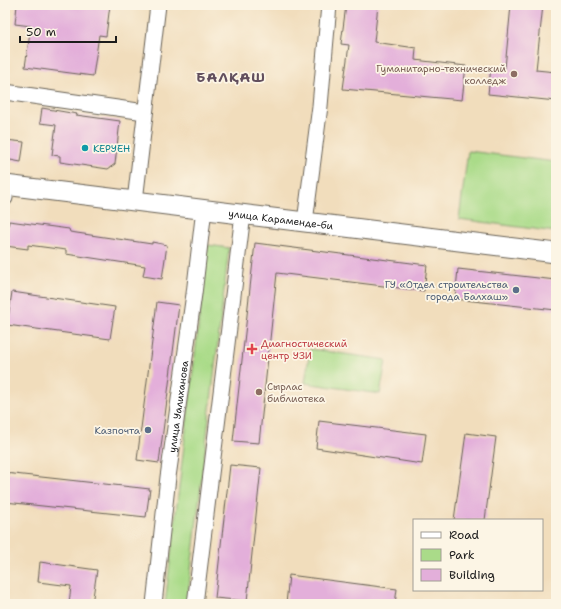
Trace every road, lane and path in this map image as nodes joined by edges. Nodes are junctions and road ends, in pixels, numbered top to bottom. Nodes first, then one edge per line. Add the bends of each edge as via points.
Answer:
1 (158, 5) edge
2 (329, 5) edge
3 (5, 92) edge
4 (145, 112) junction
5 (5, 189) edge
6 (135, 201) junction
7 (204, 210) junction
8 (243, 214) junction
9 (305, 222) junction
10 (556, 252) edge
11 (154, 604) edge
12 (195, 604) edge

1 - 4 street
2 - 9 street via 320,106
3 - 4 street
4 - 6 street
5 - 6 main road, улица Караменде-би
6 - 7 main road, улица Караменде-би
7 - 8 main road, улица Караменде-би
7 - 11 street, улица Уалиханова via 168,477
8 - 9 main road, улица Караменде-би
8 - 12 street
9 - 10 main road, улица Караменде-би

